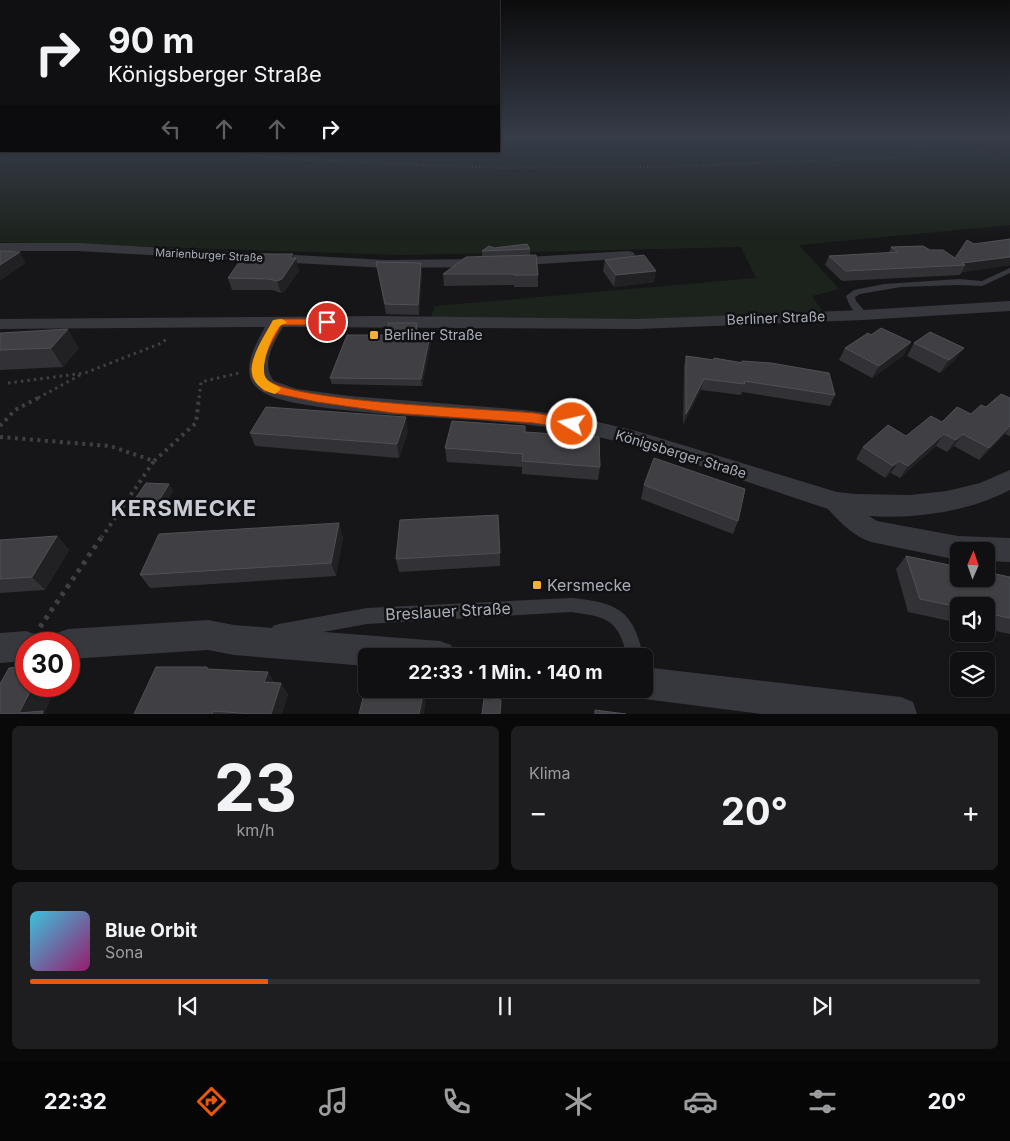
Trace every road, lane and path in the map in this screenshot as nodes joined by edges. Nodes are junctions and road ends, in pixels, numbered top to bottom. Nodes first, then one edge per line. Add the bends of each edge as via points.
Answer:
1 (0, 247) edge
2 (628, 255) edge
3 (1010, 270) edge
4 (1010, 306) edge
5 (863, 315) junction
6 (193, 322) junction
7 (277, 322) junction
8 (0, 324) edge
9 (257, 369) junction
10 (84, 373) junction
11 (8, 383) dead end
12 (0, 426) edge
13 (0, 437) edge
14 (154, 461) junction
15 (1010, 479) edge
16 (837, 502) junction
17 (1010, 550) edge
18 (36, 632) edge
19 (234, 640) junction
20 (80, 643) edge
21 (15, 644) edge
22 (0, 648) edge
23 (633, 648) edge
24 (358, 650) edge
25 (653, 684) edge
26 (901, 714) edge

1 - 2 street, Marienburger Straße via 385,264 490,264
3 - 5 lane via 982,283 867,288 850,296
4 - 5 street, Berliner Straße
5 - 7 street, Berliner Straße via 638,324
6 - 7 street, Berliner Straße
6 - 8 street, Berliner Straße
6 - 10 path via 159,344
7 - 9 street via 261,352
9 - 14 path via 201,382 196,423
9 - 16 street, Königsberger Straße via 259,378 268,388 290,393 393,409 534,418 636,438
10 - 11 path
10 - 12 path via 16,410
13 - 14 path via 110,446
14 - 18 path
15 - 16 street, Königsberger Straße via 982,492 937,502 860,506
16 - 17 street, Königsberger Straße via 871,531 958,548
19 - 20 street, Breslauer Straße via 208,635
19 - 23 lane, Breslauer Straße via 367,616 571,605 598,608 616,616 628,629
19 - 24 street, Breslauer Straße
21 - 22 street
25 - 26 street

